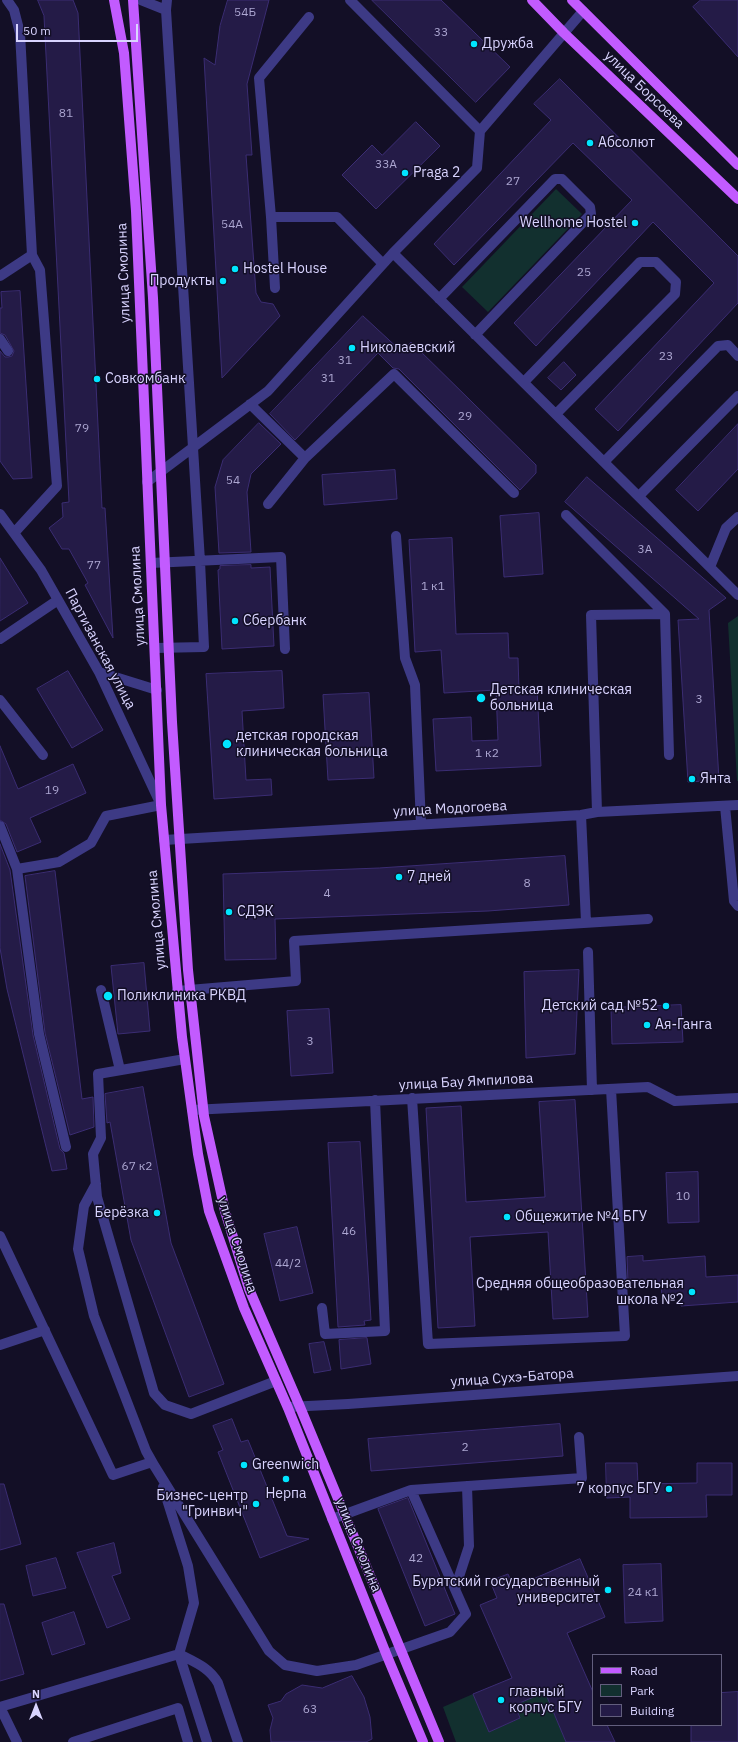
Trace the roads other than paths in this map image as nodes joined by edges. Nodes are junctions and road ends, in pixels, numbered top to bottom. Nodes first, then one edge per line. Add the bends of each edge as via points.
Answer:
1 (7, 0) edge
2 (114, 0) edge
3 (133, 0) edge
4 (141, 0) edge
5 (350, 0) edge
6 (532, 0) edge
7 (572, 0) edge
8 (167, 5) edge
9 (583, 11) junction
10 (310, 17) dead end
11 (564, 33) junction
12 (124, 53) junction
13 (480, 131) junction
14 (738, 165) edge
15 (738, 199) edge
16 (271, 217) junction
17 (393, 253) junction
18 (32, 255) junction
19 (383, 264) junction
20 (0, 276) edge
21 (276, 288) dead end
22 (439, 299) junction
23 (475, 334) junction
24 (0, 339) edge
25 (8, 351) dead end
26 (738, 356) edge
27 (524, 382) junction
28 (738, 396) edge
29 (250, 404) junction
30 (556, 414) junction
31 (194, 447) junction
32 (305, 458) junction
33 (604, 462) junction
34 (161, 471) junction
35 (147, 482) junction
36 (514, 493) dead end
37 (639, 496) junction
38 (268, 504) dead end
39 (0, 514) edge
40 (566, 515) dead end
41 (738, 517) edge
42 (14, 533) junction
43 (396, 536) dead end
44 (200, 561) junction
45 (165, 562) junction
46 (151, 563) junction
47 (710, 567) junction
48 (738, 595) edge
49 (58, 600) junction
50 (666, 614) junction
51 (0, 639) edge
52 (169, 647) junction
53 (155, 648) junction
54 (285, 649) dead end
55 (99, 672) junction
56 (157, 690) junction
57 (0, 700) edge
58 (43, 755) dead end
59 (669, 755) dead end
60 (161, 805) junction
61 (738, 805) edge
62 (725, 806) junction
63 (597, 812) junction
64 (582, 815) junction
65 (421, 824) junction
66 (0, 826) edge
67 (180, 839) junction
68 (164, 840) junction
69 (17, 869) junction
70 (738, 906) edge
71 (648, 919) dead end
72 (586, 922) junction
73 (588, 952) dead end
74 (101, 990) dead end
75 (190, 990) junction
76 (178, 991) junction
77 (185, 1059) junction
78 (120, 1070) junction
79 (611, 1089) junction
80 (592, 1090) junction
81 (412, 1098) junction
82 (738, 1098) edge
83 (375, 1100) junction
84 (192, 1110) junction
85 (203, 1110) junction
86 (66, 1147) dead end
87 (96, 1184) junction
88 (0, 1236) edge
89 (322, 1308) dead end
90 (44, 1330) junction
91 (0, 1345) edge
92 (738, 1376) edge
93 (276, 1382) junction
94 (288, 1407) junction
95 (300, 1407) junction
96 (579, 1437) dead end
97 (152, 1462) junction
98 (467, 1486) junction
99 (411, 1490) junction
100 (344, 1514) junction
101 (332, 1519) junction
102 (455, 1589) junction
103 (400, 1650) junction
104 (179, 1654) junction
105 (387, 1656) junction
106 (0, 1707) edge
107 (17, 1742) edge
108 (72, 1742) edge
109 (188, 1742) edge
110 (207, 1742) edge
111 (238, 1742) edge
112 (423, 1742) edge
113 (439, 1742) edge

1 - 18 street via 14,10 20,33
2 - 12 main road, улица Смолина
3 - 12 main road, улица Смолина
3 - 34 main road via 153,298
4 - 8 street
5 - 13 street
6 - 11 main road, улица Борсоева
7 - 9 main road, улица Борсоева
8 - 31 street
9 - 11 street
9 - 14 main road, улица Борсоева
10 - 16 street via 259,78
11 - 13 street
11 - 15 main road, улица Борсоева
12 - 35 main road, улица Смолина via 136,211
13 - 17 street via 477,168
16 - 19 street via 337,217
16 - 21 street
17 - 19 street
17 - 22 street
18 - 20 street
18 - 42 street via 40,270 57,486
19 - 29 street via 268,391
22 - 23 street
22 - 23 street via 555,179 562,179 590,206 591,214
23 - 27 street
24 - 25 street
26 - 33 street via 728,345 718,346
27 - 30 street
27 - 30 street via 640,262 656,262 676,282 675,294
28 - 37 street
29 - 31 street
29 - 32 street
30 - 33 street
31 - 34 street
31 - 44 street
32 - 36 street via 394,374
32 - 38 street
33 - 37 street
34 - 35 street
34 - 45 main road
35 - 46 main road, улица Смолина
37 - 47 street
39 - 42 street, Партизанская улица
40 - 50 street
41 - 47 street via 726,528
42 - 49 street, Партизанская улица via 42,570
43 - 65 street via 405,658 414,685
44 - 45 street
44 - 52 street via 204,647
44 - 54 street via 281,557
45 - 46 street
45 - 52 main road
46 - 53 main road, улица Смолина
47 - 48 street
49 - 51 street
49 - 55 street, Партизанская улица
50 - 59 street
50 - 63 street via 591,616
52 - 53 street
52 - 67 main road
53 - 56 main road, улица Смолина
55 - 56 street
55 - 60 street, Партизанская улица
56 - 60 main road, улица Смолина
57 - 58 street
60 - 68 main road, улица Смолина
60 - 69 street via 106,816 91,843 78,851 59,862
61 - 62 street, улица Модогоева
62 - 63 street, улица Модогоева
62 - 70 street via 734,901
63 - 64 street, улица Модогоева
64 - 65 street, улица Модогоева
64 - 72 street
65 - 67 street, улица Модогоева
66 - 69 street
67 - 68 street, улица Модогоева
67 - 75 main road
68 - 76 main road, улица Смолина
69 - 86 street via 39,1034
71 - 72 street
72 - 75 street via 294,941 296,982
73 - 80 street
74 - 78 street
75 - 76 street
75 - 85 main road
76 - 77 main road, улица Смолина
77 - 78 street
77 - 84 main road, улица Смолина
78 - 87 street via 98,1074 101,1138 93,1154
79 - 80 street, улица Бау Ямпилова
79 - 81 street via 625,1336 428,1344
79 - 82 street, улица Бау Ямпилова via 648,1087 675,1101
80 - 81 street, улица Бау Ямпилова
81 - 83 street, улица Бау Ямпилова
83 - 85 street, улица Бау Ямпилова
83 - 89 street via 385,1331 325,1334
84 - 85 street, улица Бау Ямпилова
84 - 93 main road, улица Смолина via 209,1210 244,1308
85 - 95 main road via 225,1211 249,1288
87 - 93 street via 97,1197 154,1393 165,1404 191,1414
87 - 97 street via 84,1206 78,1249 94,1316
88 - 90 street
90 - 91 street
90 - 97 street via 113,1475
92 - 95 street, улица Сухэ-Батора
93 - 94 main road, улица Смолина
94 - 95 street, улица Сухэ-Батора
94 - 101 main road, улица Смолина
95 - 100 main road
96 - 98 street via 582,1478
97 - 104 street via 166,1493 188,1566 194,1603
97 - 105 street via 269,1651 285,1665 317,1671 356,1665
98 - 99 street
98 - 102 street via 469,1546
99 - 100 street
99 - 102 street
100 - 101 street
100 - 103 main road
101 - 105 main road, улица Смолина
102 - 103 street via 466,1614 450,1632
103 - 105 street
103 - 113 main road
104 - 106 street
104 - 110 street
104 - 111 street via 213,1674
105 - 112 main road, улица Смолина
106 - 107 street
108 - 109 street via 178,1708

